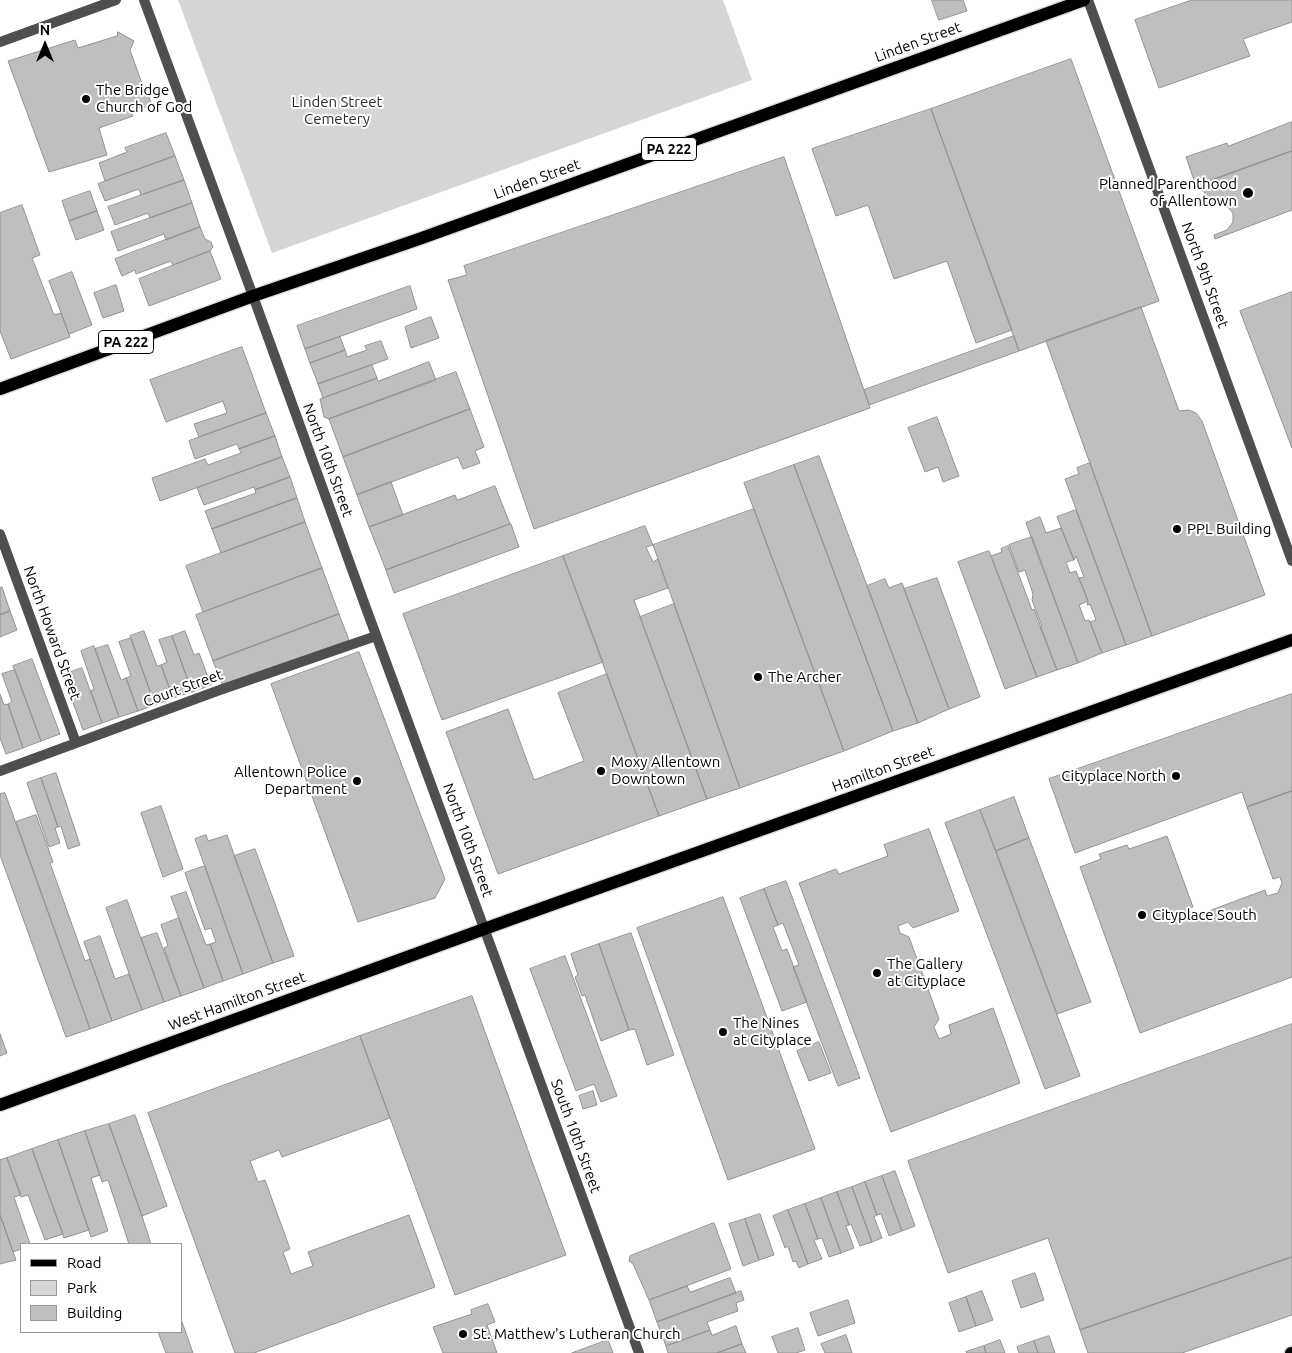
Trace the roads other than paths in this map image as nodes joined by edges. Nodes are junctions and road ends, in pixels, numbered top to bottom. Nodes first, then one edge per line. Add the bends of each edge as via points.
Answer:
1 (116, 0) edge
2 (144, 0) edge
3 (1084, 0) edge
4 (1088, 0) edge
5 (0, 42) edge
6 (253, 296) junction
7 (0, 389) edge
8 (0, 534) edge
9 (1292, 562) edge
10 (376, 636) junction
11 (1292, 640) edge
12 (76, 743) junction
13 (0, 771) edge
14 (485, 929) junction
15 (0, 1105) edge
16 (639, 1353) edge

1 - 5 street
2 - 6 street, North 10th Street
3 - 6 main road, Linden Street / PA 222
4 - 9 street, North 9th Street
6 - 7 main road, Linden Street / PA 222
6 - 10 street, North 10th Street
8 - 12 street, North Howard Street
10 - 12 street, Court Street
10 - 14 street, North 10th Street
11 - 14 main road, Hamilton Street
12 - 13 street, Court Street
14 - 15 main road, West Hamilton Street
14 - 16 street, South 10th Street

